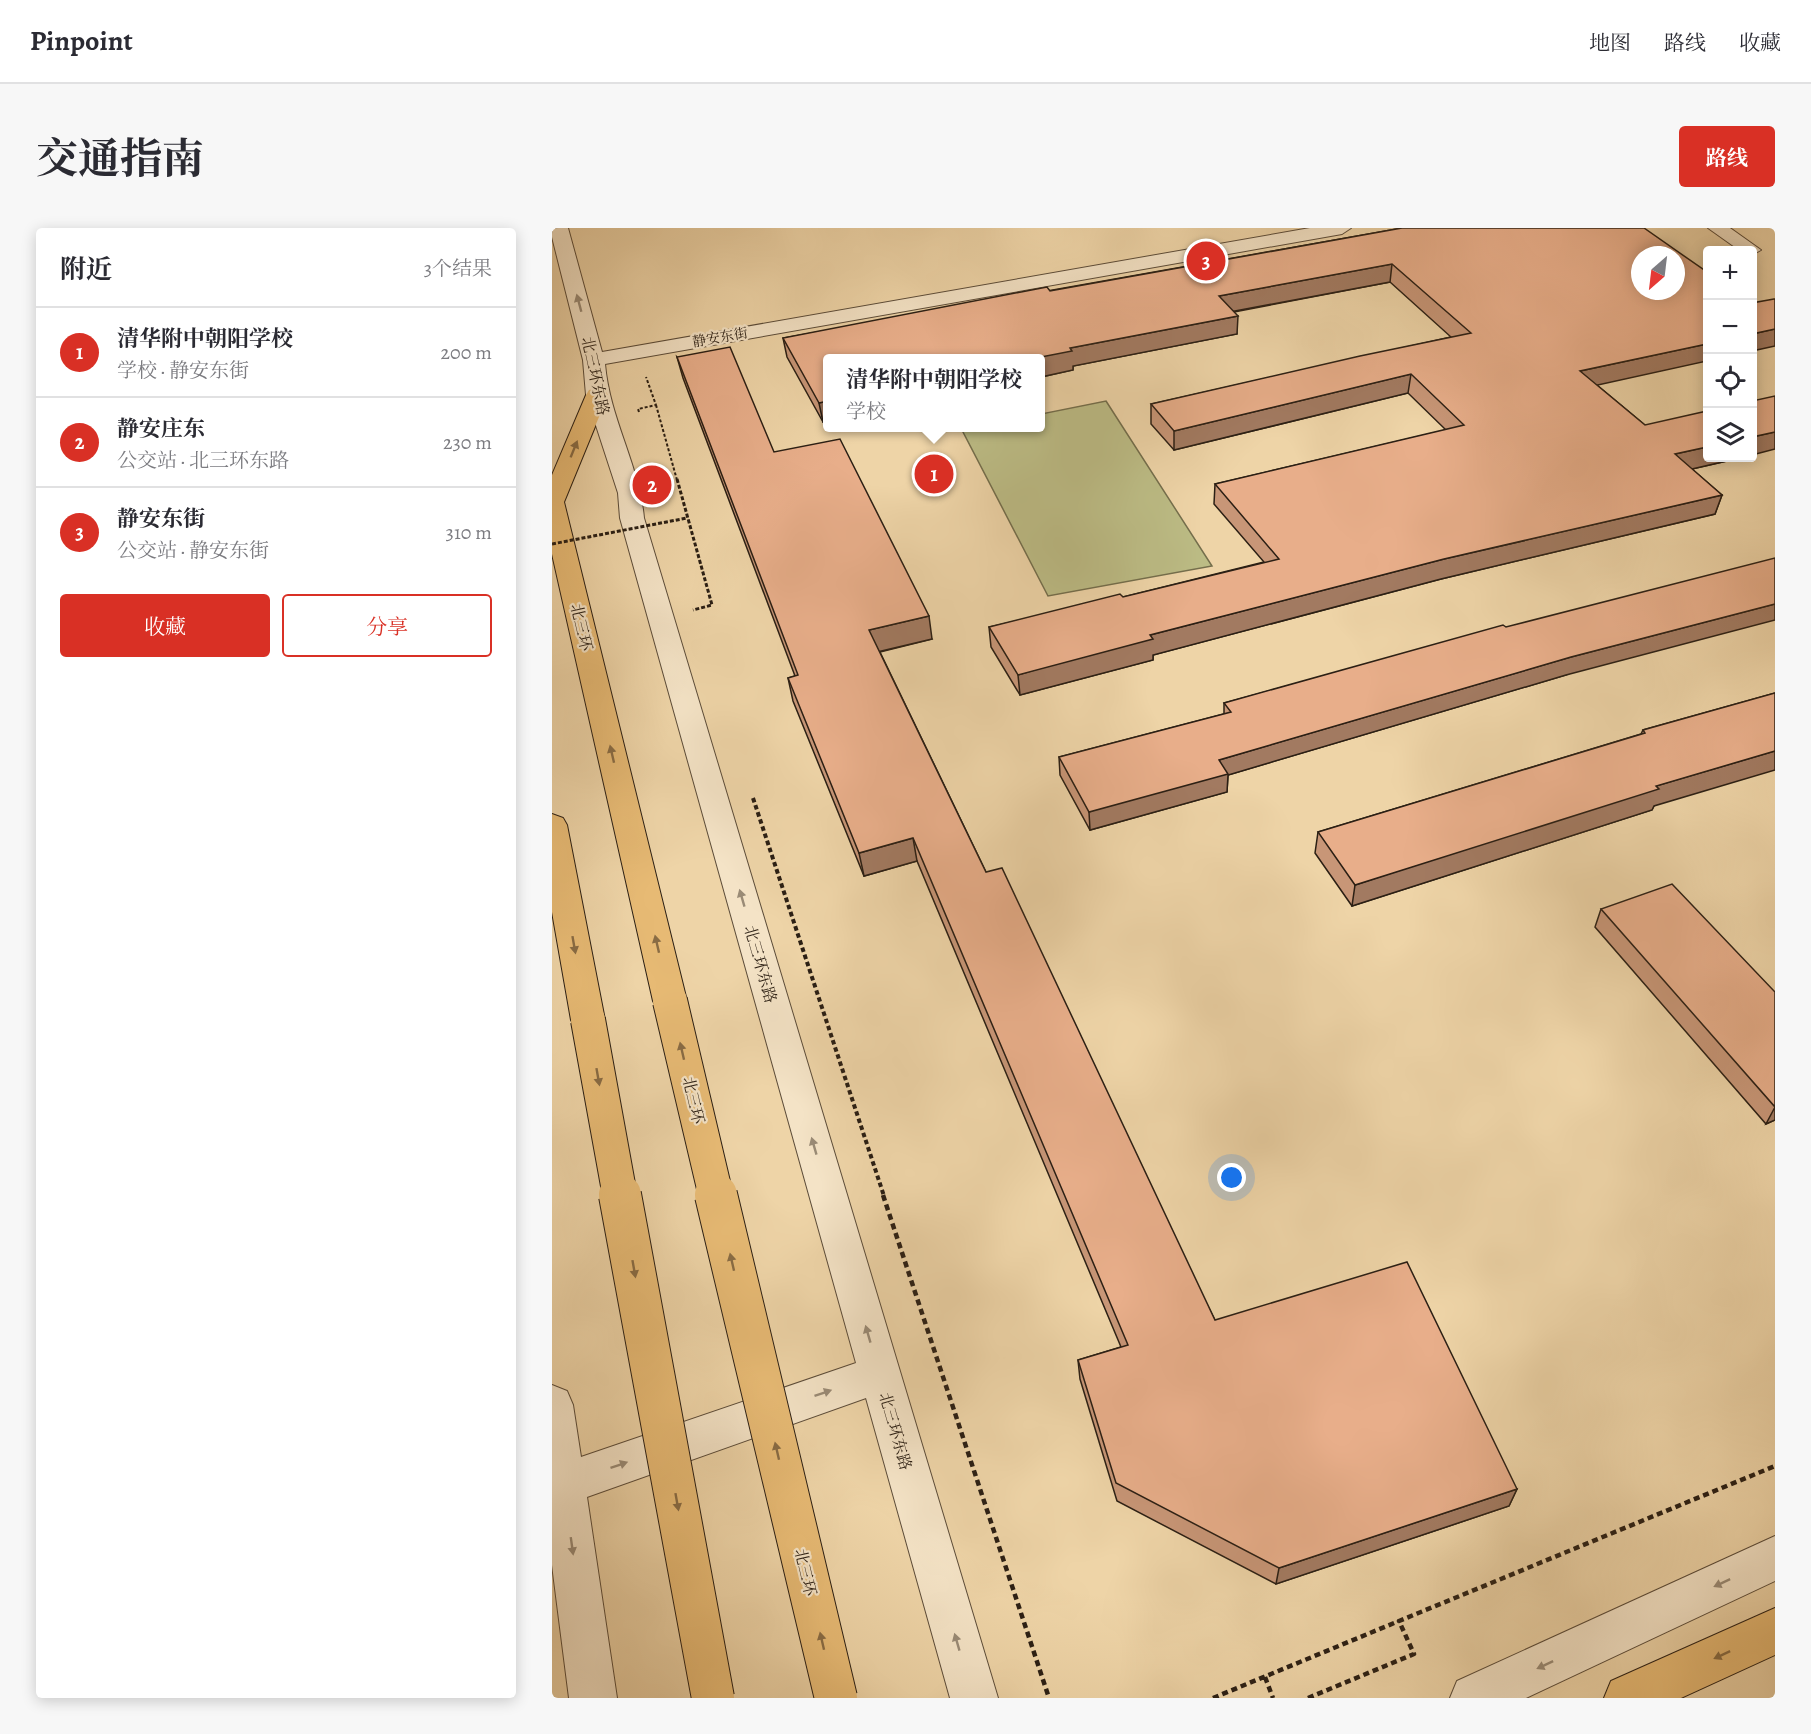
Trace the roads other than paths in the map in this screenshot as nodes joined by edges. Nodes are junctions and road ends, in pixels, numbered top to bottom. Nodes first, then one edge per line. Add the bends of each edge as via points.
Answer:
1 (559, 228) edge
2 (1342, 228) edge
3 (1717, 228) edge
4 (1745, 246) edge
5 (594, 360) junction
6 (597, 395) junction
7 (552, 502) edge
8 (552, 825) edge
9 (880, 1374) junction
10 (552, 1405) edge
11 (564, 1484) junction
12 (1775, 1558) edge
13 (1775, 1630) edge
14 (593, 1698) edge
15 (713, 1698) edge
16 (836, 1698) edge
17 (974, 1698) edge
18 (1474, 1698) edge
19 (1628, 1698) edge

5 -> 1 street, 北三环东路
2 - 5 street, 静安东街
3 - 4 street
5 - 6 street, 北三环东路
7 -> 6 main road
9 -> 6 street, 北三环东路 via 632,518 630,492
16 -> 7 main road, 北三环, bridge
8 -> 15 main road, bridge
11 -> 9 street
17 -> 9 street, 北三环东路
10 - 11 street
11 -> 14 street
12 -> 18 street
13 -> 19 main road

